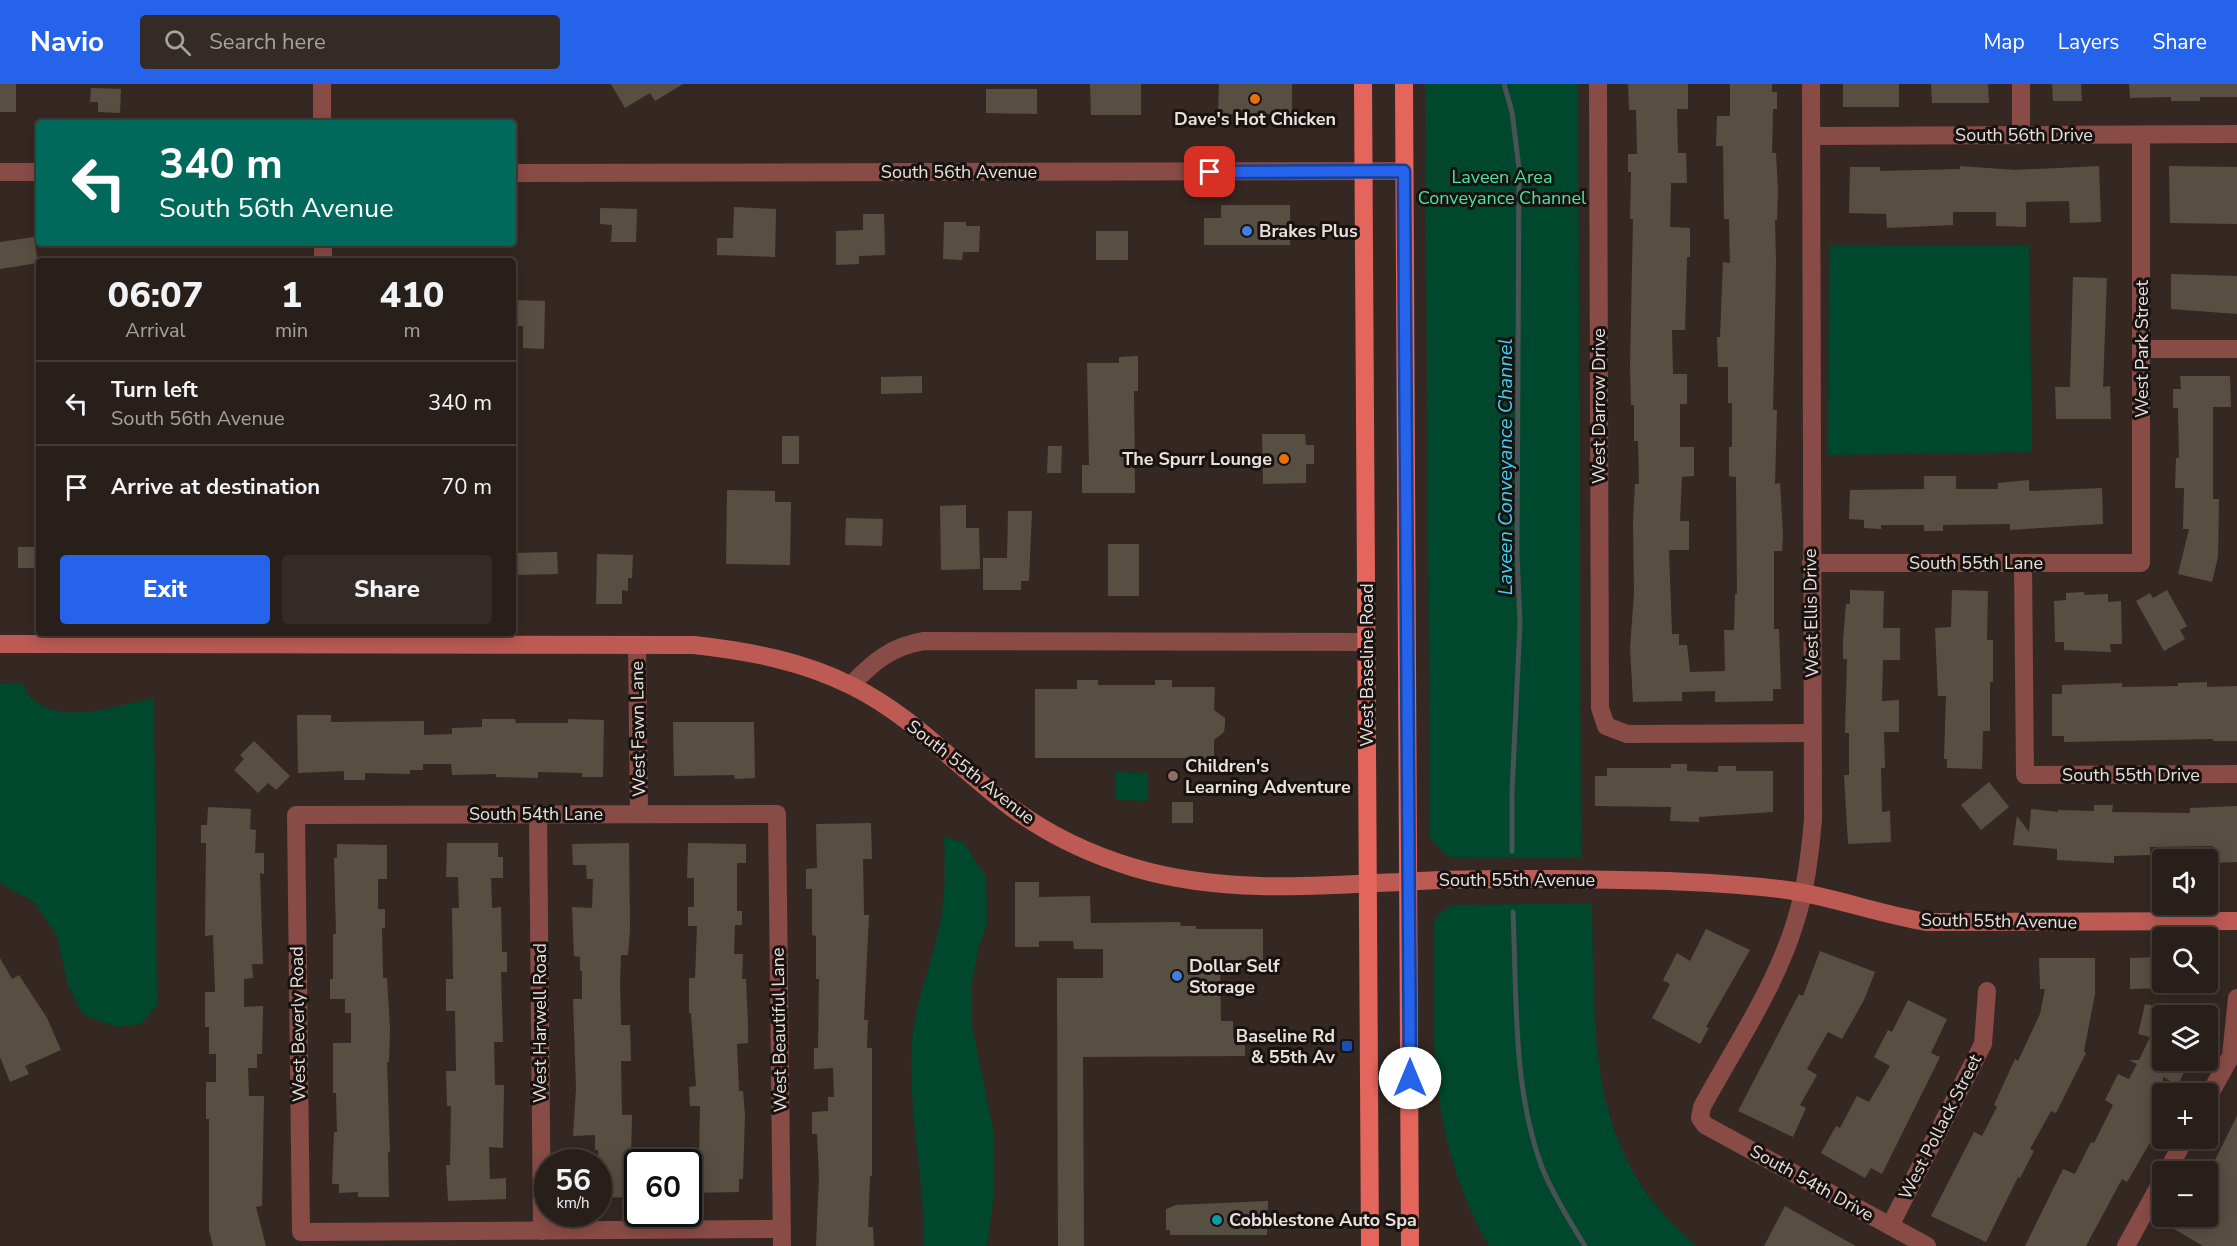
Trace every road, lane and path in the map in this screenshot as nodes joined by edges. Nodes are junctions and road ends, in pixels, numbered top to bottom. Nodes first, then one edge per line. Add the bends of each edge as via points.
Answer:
1 (322, 84) edge
2 (1363, 84) edge
3 (1404, 84) edge
4 (1599, 84) edge
5 (1811, 84) edge
6 (2021, 84) edge
7 (322, 120) edge
8 (2021, 134) junction
9 (2237, 134) edge
10 (2141, 135) junction
11 (1811, 136) junction
12 (1404, 171) junction
13 (0, 172) edge
14 (36, 172) edge
15 (1363, 172) junction
16 (516, 173) edge
17 (2142, 349) junction
18 (2237, 349) edge
19 (2141, 562) joint
20 (1811, 563) junction
21 (2023, 563) junction
22 (324, 639) edge
23 (1367, 642) junction
24 (0, 644) edge
25 (637, 645) junction
26 (851, 686) junction
27 (1812, 733) junction
28 (2237, 774) edge
29 (538, 814) junction
30 (639, 814) junction
31 (777, 814) joint
32 (296, 815) joint
33 (1407, 882) junction
34 (1368, 884) junction
35 (1803, 894) junction
36 (2237, 921) edge
37 (1988, 992) dead end
38 (2237, 998) edge
39 (2216, 1083) edge
40 (1700, 1118) joint
41 (2152, 1200) edge
42 (1890, 1226) junction
43 (542, 1231) junction
44 (781, 1238) edge
45 (431, 1239) edge
46 (1370, 1246) edge
47 (1410, 1246) edge
48 (1927, 1246) edge
49 (2128, 1246) edge

1 - 7 street
2 - 15 main road, West Baseline Road
3 - 12 main road
4 - 27 street, West Darrow Drive via 1600,696 1606,726 1627,734
5 - 11 street, West Ellis Drive
6 - 8 street
8 - 10 street, South 56th Drive
8 - 11 street, South 56th Drive
9 - 10 street, South 56th Drive
10 - 17 street, West Park Street
11 - 20 street, West Ellis Drive
12 - 15 street, South 56th Avenue
12 - 33 main road
13 - 14 street
15 - 16 street, South 56th Avenue
15 - 23 main road, West Baseline Road
17 - 18 street
17 - 19 street, West Park Street
19 - 21 street, South 55th Lane
20 - 21 street, South 55th Lane
20 - 27 street, West Ellis Drive
21 - 28 street, South 55th Drive via 2025,775
22 - 24 street, South 55th Avenue
22 - 25 street, South 55th Avenue
23 - 26 street via 924,641 903,645 881,656
23 - 34 main road, West Baseline Road
25 - 26 street, South 55th Avenue via 694,645 753,653 814,670
25 - 30 street, West Fawn Lane
26 - 34 street, South 55th Avenue via 909,722 1012,808 1082,849 1180,879 1255,885
27 - 35 street, West Ellis Drive via 1813,819
29 - 30 street, South 54th Lane
29 - 32 street, South 54th Lane
29 - 43 street, West Harwell Road
30 - 31 street, South 54th Lane
31 - 44 street, West Beautiful Lane
32 - 45 street, West Beverly Road via 300,1232
33 - 34 street, South 55th Avenue
33 - 35 street, South 55th Avenue via 1529,879 1704,884
33 - 47 main road
34 - 46 main road, West Baseline Road
35 - 36 street, South 55th Avenue via 1927,922
35 - 40 street, West Ellis Drive via 1774,975 1702,1107
37 - 42 street, West Pollack Street via 1983,1044
38 - 39 street via 2231,1056
40 - 42 street, South 54th Drive via 1705,1125
41 - 49 street
42 - 48 street, South 54th Drive
43 - 44 street
43 - 45 street

